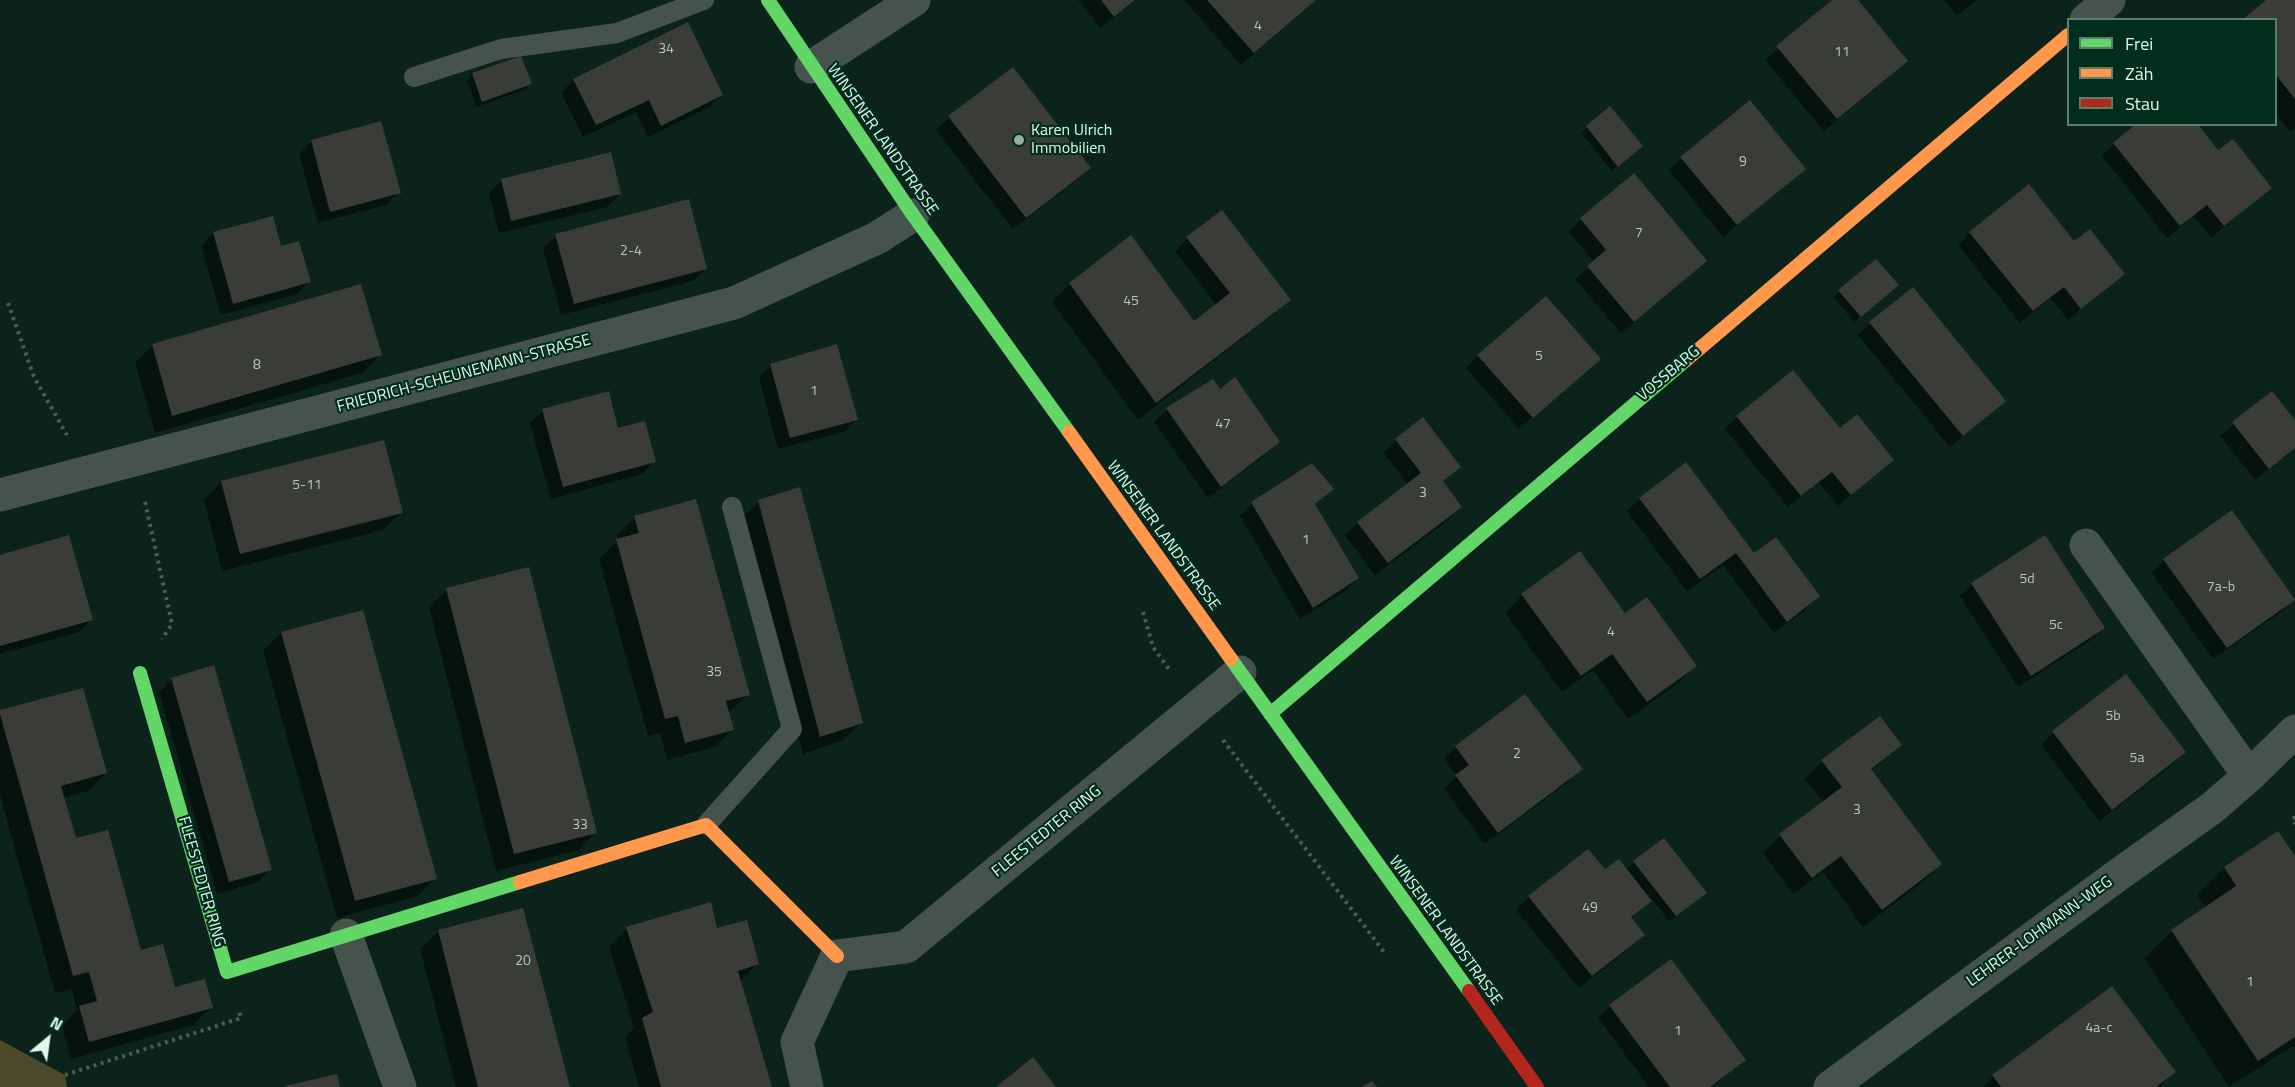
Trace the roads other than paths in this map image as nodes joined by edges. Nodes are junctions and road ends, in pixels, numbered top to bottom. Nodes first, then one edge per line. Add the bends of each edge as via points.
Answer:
1 (704, 0) edge
2 (768, 0) edge
3 (914, 0) edge
4 (2109, 0) edge
5 (2088, 18) edge
6 (2067, 36) edge
7 (811, 67) junction
8 (414, 76) dead end
9 (913, 215) junction
10 (0, 495) edge
11 (732, 507) dead end
12 (2086, 545) dead end
13 (1240, 672) junction
14 (140, 673) road end
15 (1270, 714) junction
16 (2295, 730) edge
17 (2249, 776) junction
18 (706, 825) junction
19 (346, 935) junction
20 (837, 956) junction
21 (400, 1087) edge
22 (807, 1087) edge
23 (1537, 1087) edge
24 (1830, 1087) edge

1 - 8 lane via 617,33 501,49
2 - 7 street, WINSENER LANDSTRASSE
3 - 7 street
4 - 5 street
6 - 15 street, VOSSBARG
7 - 9 street, WINSENER LANDSTRASSE
9 - 10 street, FRIEDRICH-SCHEUNEMANN-STRASSE via 877,238 734,303
9 - 13 street, WINSENER LANDSTRASSE
11 - 18 lane via 792,729
12 - 17 street
13 - 15 street, WINSENER LANDSTRASSE
13 - 20 street, FLEESTEDTER RING via 906,947
14 - 19 street, FLEESTEDTER RING via 227,972
15 - 23 street, WINSENER LANDSTRASSE
16 - 17 street, LEHRER-LOHMANN-WEG
17 - 24 street, LEHRER-LOHMANN-WEG via 2212,808
18 - 19 street
18 - 20 street
19 - 21 street
20 - 22 street via 797,1042

